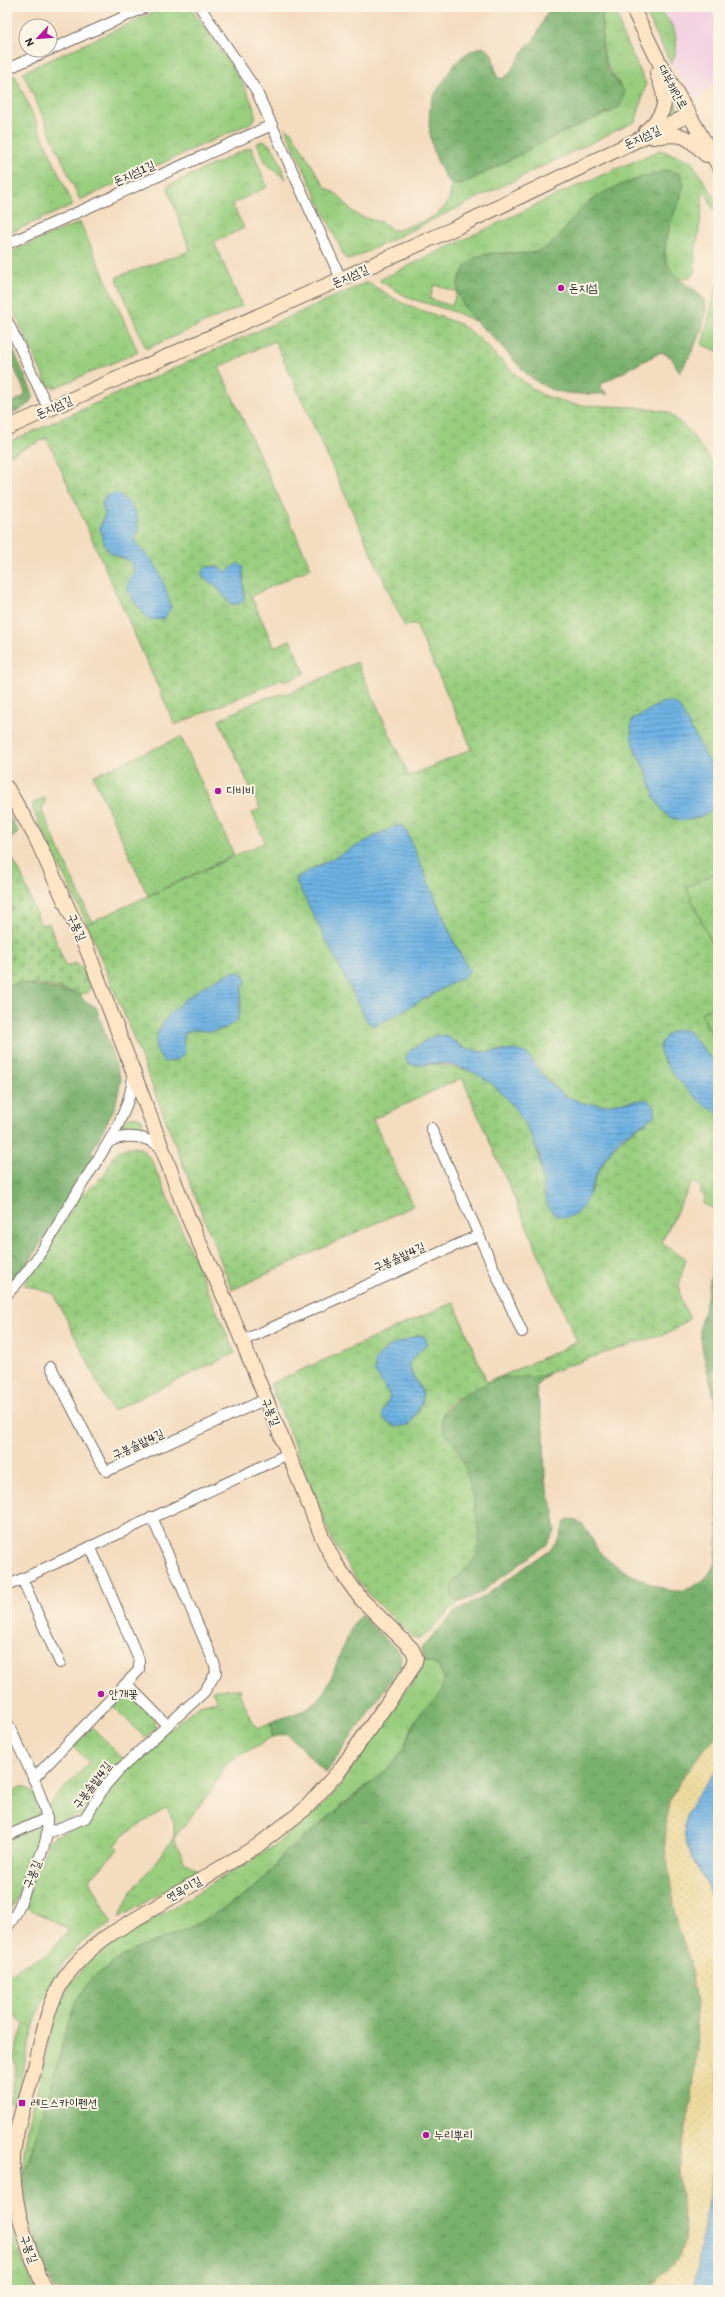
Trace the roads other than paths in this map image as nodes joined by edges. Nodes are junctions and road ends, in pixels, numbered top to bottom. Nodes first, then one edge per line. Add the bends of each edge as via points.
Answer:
1 (146, 7) edge
2 (200, 7) edge
3 (631, 7) edge
4 (7, 69) edge
5 (688, 115) junction
6 (272, 125) junction
7 (639, 138) junction
8 (718, 165) edge
9 (718, 169) edge
10 (7, 244) edge
11 (341, 279) junction
12 (7, 320) edge
13 (49, 410) junction
14 (7, 428) edge
15 (7, 788) edge
16 (134, 1072) junction
17 (431, 1128) dead end
18 (108, 1142) junction
19 (162, 1148) junction
20 (479, 1235) junction
21 (7, 1294) edge
22 (522, 1332) dead end
23 (242, 1341) junction
24 (51, 1367) dead end
25 (266, 1399) junction
26 (288, 1454) junction
27 (152, 1517) junction
28 (90, 1546) junction
29 (22, 1579) junction
30 (7, 1586) edge
31 (414, 1653) joint
32 (60, 1662) dead end
33 (127, 1684) junction
34 (7, 1722) edge
35 (167, 1725) junction
36 (33, 1779) junction
37 (47, 1818) junction
38 (47, 1833) junction
39 (7, 1836) edge
40 (7, 1927) edge
41 (7, 2136) edge
42 (13, 2160) junction
43 (45, 2290) edge

1 - 4 street
2 - 6 street via 250,80
3 - 5 street, 대부해안로
3 - 7 street via 635,26 663,88 665,100 658,120
5 - 7 street, 돈지섬길
5 - 8 street, 대부해안로
6 - 10 street, 돈지섬1길
6 - 11 street
7 - 9 street via 674,133 684,136
7 - 11 street, 돈지섬길 via 455,228
11 - 13 street, 돈지섬길
12 - 13 street
13 - 14 street, 돈지섬길
15 - 16 street, 구봉길 via 35,836 82,939
16 - 18 street via 130,1096
16 - 19 street, 구봉길
17 - 20 street
18 - 19 street via 123,1137 138,1137 150,1140
18 - 21 street via 38,1258
19 - 23 street, 구봉길 via 188,1217
20 - 22 street
20 - 23 street, 구봉솔밭4길
23 - 25 street, 구봉길
24 - 25 street, 구봉솔밭4길 via 101,1464 108,1471
25 - 26 street, 구봉길
26 - 27 street
26 - 31 street, 구봉길 via 335,1563 361,1599
27 - 28 street
27 - 35 street, 구봉솔밭4길 via 216,1670 201,1695
28 - 29 street
28 - 33 street via 139,1660 139,1670
29 - 30 street
29 - 32 street
31 - 42 street, 연목이길 via 416,1658 413,1667 340,1770 305,1809 257,1846 110,1935 88,1952 70,1972 48,2014
33 - 35 street
33 - 36 street
34 - 36 street, 구봉길
35 - 38 street, 구봉솔밭4길 via 119,1770 105,1786 85,1818
36 - 37 street, 구봉길
37 - 38 street, 구봉길
37 - 39 street
38 - 40 street, 구봉길 via 19,1906
41 - 42 street, 구봉길
42 - 43 street, 구봉길 via 19,2219

